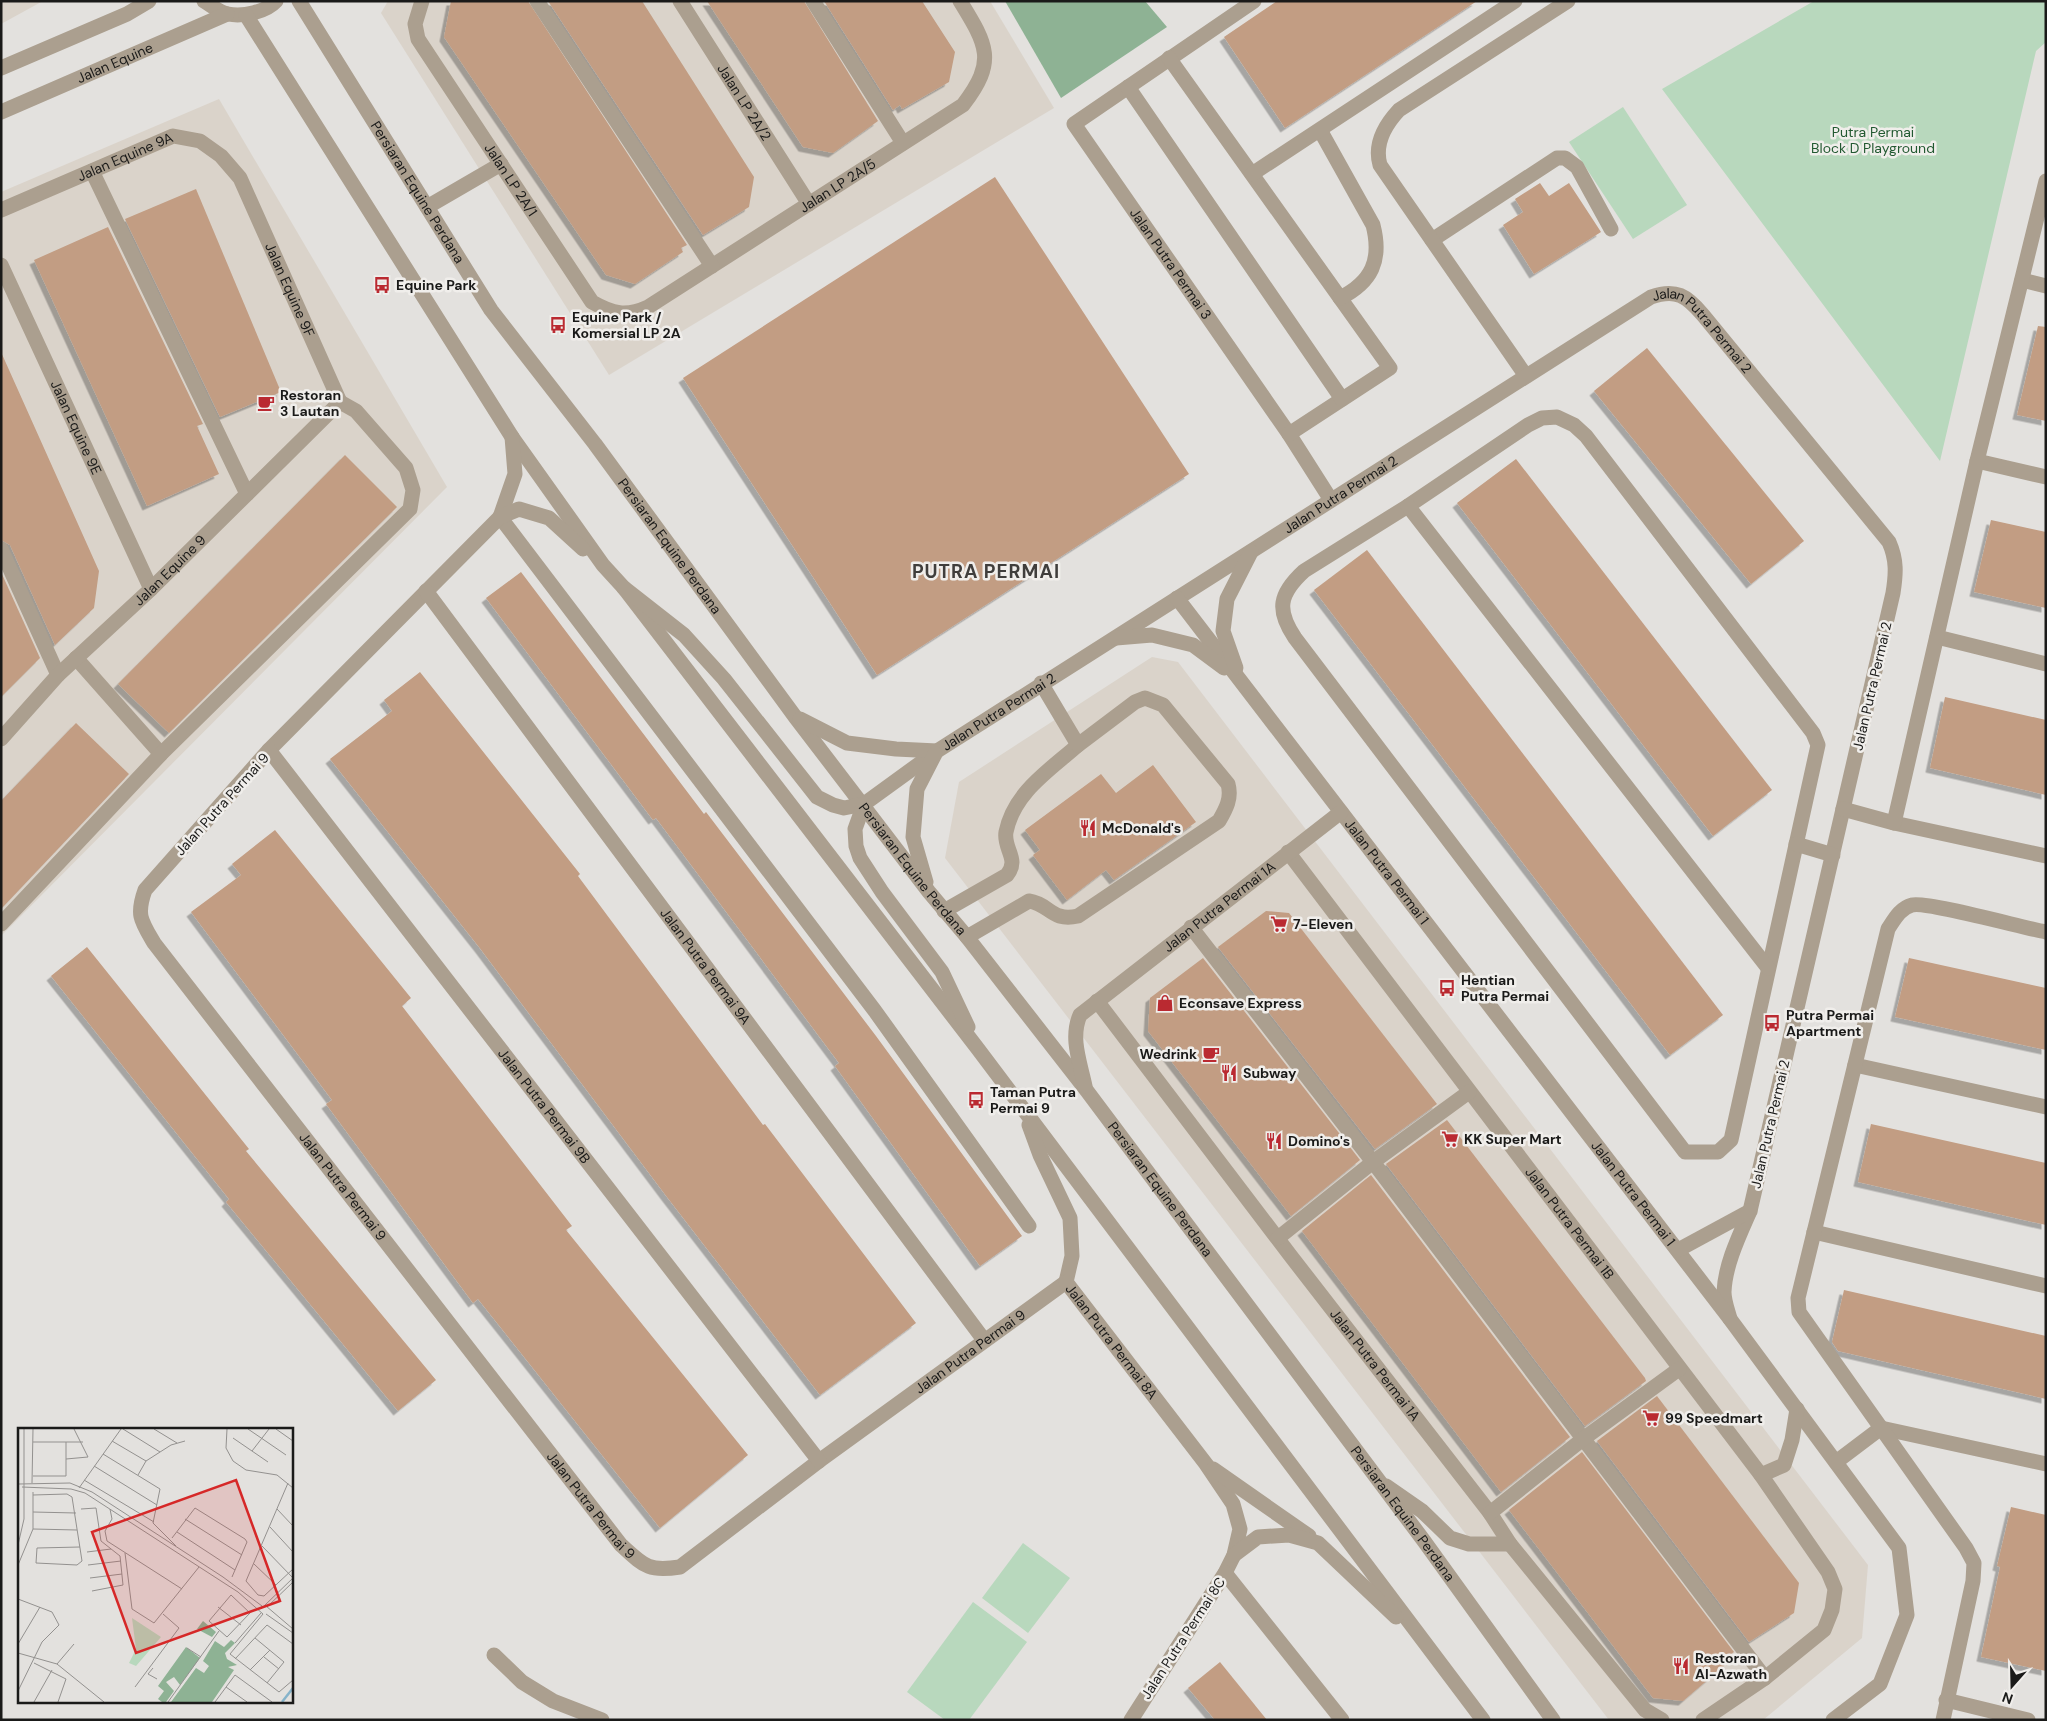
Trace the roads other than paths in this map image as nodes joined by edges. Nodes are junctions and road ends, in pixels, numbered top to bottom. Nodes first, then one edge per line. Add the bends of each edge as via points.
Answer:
1 (149, 1) edge
2 (204, 1) edge
3 (276, 1) edge
4 (299, 1) edge
5 (422, 1) edge
6 (537, 1) edge
7 (680, 1) edge
8 (813, 1) edge
9 (960, 1) edge
10 (1254, 1) edge
11 (1515, 1) edge
12 (1568, 1) edge
13 (227, 14) junction
14 (246, 15) junction
15 (1169, 58) junction
16 (1, 68) edge
17 (1128, 87) junction
18 (1, 112) edge
19 (1320, 130) junction
20 (903, 143) junction
21 (501, 164) junction
22 (92, 171) junction
23 (1252, 174) junction
24 (240, 178) joint
25 (2046, 181) edge
26 (808, 204) junction
27 (427, 207) junction
28 (1, 210) edge
29 (1611, 229) dead end
30 (1432, 240) junction
31 (1, 265) edge
32 (712, 266) junction
33 (2022, 280) junction
34 (2046, 286) edge
35 (1340, 298) junction
36 (648, 307) joint
37 (1526, 376) junction
38 (1342, 399) junction
39 (340, 402) junction
40 (1288, 434) junction
41 (512, 437) junction
42 (1977, 461) junction
43 (2046, 476) edge
44 (247, 494) junction
45 (1332, 500) junction
46 (1408, 506) junction
47 (500, 518) junction
48 (1, 548) edge
49 (1253, 550) junction
50 (603, 565) junction
51 (152, 588) junction
52 (624, 588) junction
53 (426, 591) junction
54 (1177, 598) junction
55 (1937, 637) junction
56 (1114, 638) junction
57 (76, 658) junction
58 (2046, 664) edge
59 (58, 674) junction
60 (1241, 682) junction
61 (1041, 683) junction
62 (796, 718) junction
63 (1, 739) edge
64 (1078, 745) junction
65 (269, 750) junction
66 (937, 750) junction
67 (161, 754) junction
68 (864, 804) junction
69 (1843, 809) junction
70 (1341, 812) junction
71 (1889, 822) junction
72 (1796, 844) junction
73 (1288, 852) junction
74 (1833, 855) junction
75 (2046, 856) edge
76 (929, 892) junction
77 (944, 911) junction
78 (1, 924) edge
79 (1191, 927) junction
80 (2046, 932) edge
81 (967, 937) junction
82 (1768, 968) junction
83 (1097, 1001) junction
84 (978, 1049) junction
85 (1855, 1065) junction
86 (1087, 1091) junction
87 (1468, 1092) junction
88 (2046, 1107) edge
89 (1024, 1111) junction
90 (1373, 1162) junction
91 (1750, 1211) junction
92 (1029, 1226) dead end
93 (1814, 1232) junction
94 (1278, 1238) junction
95 (1678, 1250) junction
96 (1066, 1282) junction
97 (2046, 1286) edge
98 (1730, 1319) junction
99 (984, 1340) junction
100 (1679, 1369) junction
101 (1797, 1409) junction
102 (1881, 1428) junction
103 (1583, 1439) junction
104 (819, 1460) junction
105 (1836, 1462) junction
106 (1206, 1464) junction
107 (2046, 1464) edge
108 (1761, 1475) junction
109 (1379, 1481) junction
110 (1490, 1513) junction
111 (1318, 1543) junction
112 (1510, 1544) junction
113 (1234, 1554) junction
114 (1225, 1573) junction
115 (1430, 1650) junction
116 (494, 1655) dead end
117 (1765, 1678) junction
118 (1526, 1685) junction
119 (1946, 1700) junction
120 (576, 1715) edge
121 (602, 1720) edge
122 (1131, 1720) edge
123 (1342, 1720) edge
124 (1483, 1720) edge
125 (1553, 1720) edge
126 (1563, 1720) edge
127 (1662, 1720) edge
128 (1703, 1720) edge
129 (1833, 1720) edge
130 (1943, 1720) edge
131 (2028, 1720) edge

1 - 16 street via 127,14
2 - 13 street
3 - 14 street via 272,6
4 - 27 street, Persiaran Equine Perdana
5 - 21 street, Jalan LP 2A/1 via 415,24 418,39
6 - 32 street
7 - 26 street, Jalan LP 2A/2
8 - 20 street
9 - 20 street, Jalan LP 2A/5 via 982,36 984,72 963,105
10 - 15 street, Jalan Putra Permai 3
11 - 19 street
12 - 30 street via 1398,110 1384,129 1377,155 1380,165
13 - 14 street
13 - 18 street, Jalan Equine
14 - 41 street
15 - 17 street, Jalan Putra Permai 3
15 - 23 street
17 - 38 street
17 - 40 street, Jalan Putra Permai 3 via 1074,124
19 - 23 street
19 - 35 street via 1373,226 1377,242 1376,258 1368,278 1357,290
20 - 26 street, Jalan LP 2A/5
21 - 27 street
21 - 36 street, Jalan LP 2A/1 via 592,302 619,313 634,313
22 - 24 street, Jalan Equine 9A via 173,136 200,140 221,156
22 - 28 street, Jalan Equine 9A
22 - 44 street
23 - 35 street
24 - 39 street, Jalan Equine 9F
25 - 33 street
26 - 32 street, Jalan LP 2A/5
27 - 62 street, Persiaran Equine Perdana via 491,310 595,444
29 - 30 street via 1577,167 1565,158 1557,158
30 - 37 street
31 - 51 street, Jalan Equine 9E
32 - 36 street, Jalan LP 2A/5
33 - 34 street
33 - 42 street
35 - 38 street via 1390,368
37 - 45 street, Jalan Putra Permai 2
37 - 69 street, Jalan Putra Permai 2 via 1651,297 1666,292 1681,296 1703,315 1889,542 1895,556 1893,593
38 - 40 street
39 - 44 street, Jalan Equine 9
39 - 67 street via 356,411 406,468 413,490 410,509
40 - 45 street, Jalan Putra Permai 3
41 - 47 street via 515,474
41 - 50 street
42 - 43 street
42 - 55 street
44 - 51 street, Jalan Equine 9
45 - 49 street, Jalan Putra Permai 2
46 - 72 street via 1535,421 1557,418 1574,424 1813,733 1818,745
46 - 82 street
46 - 82 street via 1297,578 1284,599 1281,611 1284,622 1685,1152 1718,1152 1731,1140
47 - 50 street, Jalan Putra Permai 9 via 519,508 549,518
47 - 53 street, Jalan Putra Permai 9
47 - 92 street via 869,1003
48 - 59 street
49 - 54 street, Jalan Putra Permai 2
49 - 60 street, Jalan Putra Permai 1 via 1227,598 1223,631
50 - 52 street
51 - 57 street, Jalan Equine 9
52 - 68 street via 684,635 698,650 817,797 844,808
52 - 84 street
53 - 65 street, Jalan Putra Permai 9
53 - 99 street, Jalan Putra Permai 9A
54 - 56 street, Jalan Putra Permai 2
54 - 60 street, Jalan Putra Permai 1
55 - 58 street
55 - 71 street
56 - 60 street, Jalan Putra Permai 1 via 1152,635 1193,645
56 - 61 street, Jalan Putra Permai 2
57 - 59 street, Jalan Equine 9
57 - 67 street
59 - 63 street, Jalan Equine 9
60 - 70 street, Jalan Putra Permai 1
61 - 64 street
61 - 66 street, Jalan Putra Permai 2
62 - 66 street via 847,743
62 - 68 street, Persiaran Equine Perdana
64 - 77 street via 1024,792 1006,832 1006,847 1014,861 1008,874
64 - 81 street via 1135,702 1145,698 1154,701 1163,705 1228,784 1227,808 1219,821 1078,916 1066,919 1029,901
65 - 104 street, Jalan Putra Permai 9B
65 - 104 street, Jalan Putra Permai 9 via 145,890 139,907 141,920 160,951 620,1545 642,1564 660,1570 680,1567
66 - 68 street, Jalan Putra Permai 2
66 - 76 street via 918,789 913,837
67 - 78 street
68 - 76 street, Persiaran Equine Perdana
68 - 84 street via 855,830 860,858 942,972
69 - 71 street
69 - 74 street, Jalan Putra Permai 2
70 - 73 street, Jalan Putra Permai 1A
70 - 95 street, Jalan Putra Permai 1
71 - 75 street
72 - 74 street
72 - 82 street
73 - 79 street, Jalan Putra Permai 1A
73 - 87 street, Jalan Putra Permai 1B
74 - 91 street, Jalan Putra Permai 2
76 - 77 street, Persiaran Equine Perdana
77 - 81 street, Persiaran Equine Perdana
79 - 83 street, Jalan Putra Permai 1A
79 - 90 street
80 - 85 street via 1922,906 1913,905 1898,914 1888,929
81 - 86 street, Persiaran Equine Perdana
83 - 86 street, Jalan Putra Permai 1A via 1080,1015 1075,1026 1075,1040
83 - 94 street, Jalan Putra Permai 1A
84 - 89 street
85 - 88 street
85 - 93 street
86 - 109 street, Persiaran Equine Perdana
87 - 90 street
87 - 100 street, Jalan Putra Permai 1B
89 - 96 street, Jalan Putra Permai 8A via 1040,1155 1070,1218 1072,1256
89 - 115 street
90 - 94 street
90 - 103 street
91 - 95 street
91 - 98 street, Jalan Putra Permai 2 via 1738,1238 1724,1294
93 - 97 street
93 - 102 street via 1798,1298 1799,1312
94 - 110 street, Jalan Putra Permai 1A
95 - 98 street, Jalan Putra Permai 1
96 - 99 street, Jalan Putra Permai 9
96 - 106 street, Jalan Putra Permai 8A
98 - 101 street, Jalan Putra Permai 1
99 - 104 street, Jalan Putra Permai 9
100 - 103 street
100 - 108 street, Jalan Putra Permai 1B
101 - 105 street, Jalan Putra Permai 1
101 - 108 street via 1784,1465
102 - 105 street
102 - 107 street
102 - 119 street via 1974,1563 1974,1581
103 - 110 street
103 - 117 street
105 - 129 street, Jalan Putra Permai 1 via 1899,1548 1907,1615 1880,1684
106 - 111 street
106 - 113 street, Jalan Putra Permai 8A via 1233,1504 1240,1529
108 - 117 street via 1828,1572 1835,1589 1832,1610 1824,1630
109 - 112 street via 1404,1496 1450,1538 1470,1544
109 - 118 street, Persiaran Equine Perdana
110 - 112 street, Jalan Putra Permai 1A
111 - 113 street via 1288,1535 1258,1537
111 - 115 street
112 - 127 street, Jalan Putra Permai 1A via 1645,1710
113 - 114 street, Jalan Putra Permai 8C
114 - 122 street, Jalan Putra Permai 8C
114 - 123 street
115 - 124 street
116 - 120 street via 522,1682
117 - 128 street
118 - 125 street, Persiaran Equine Perdana
118 - 126 street
119 - 130 street
119 - 131 street
120 - 121 street

